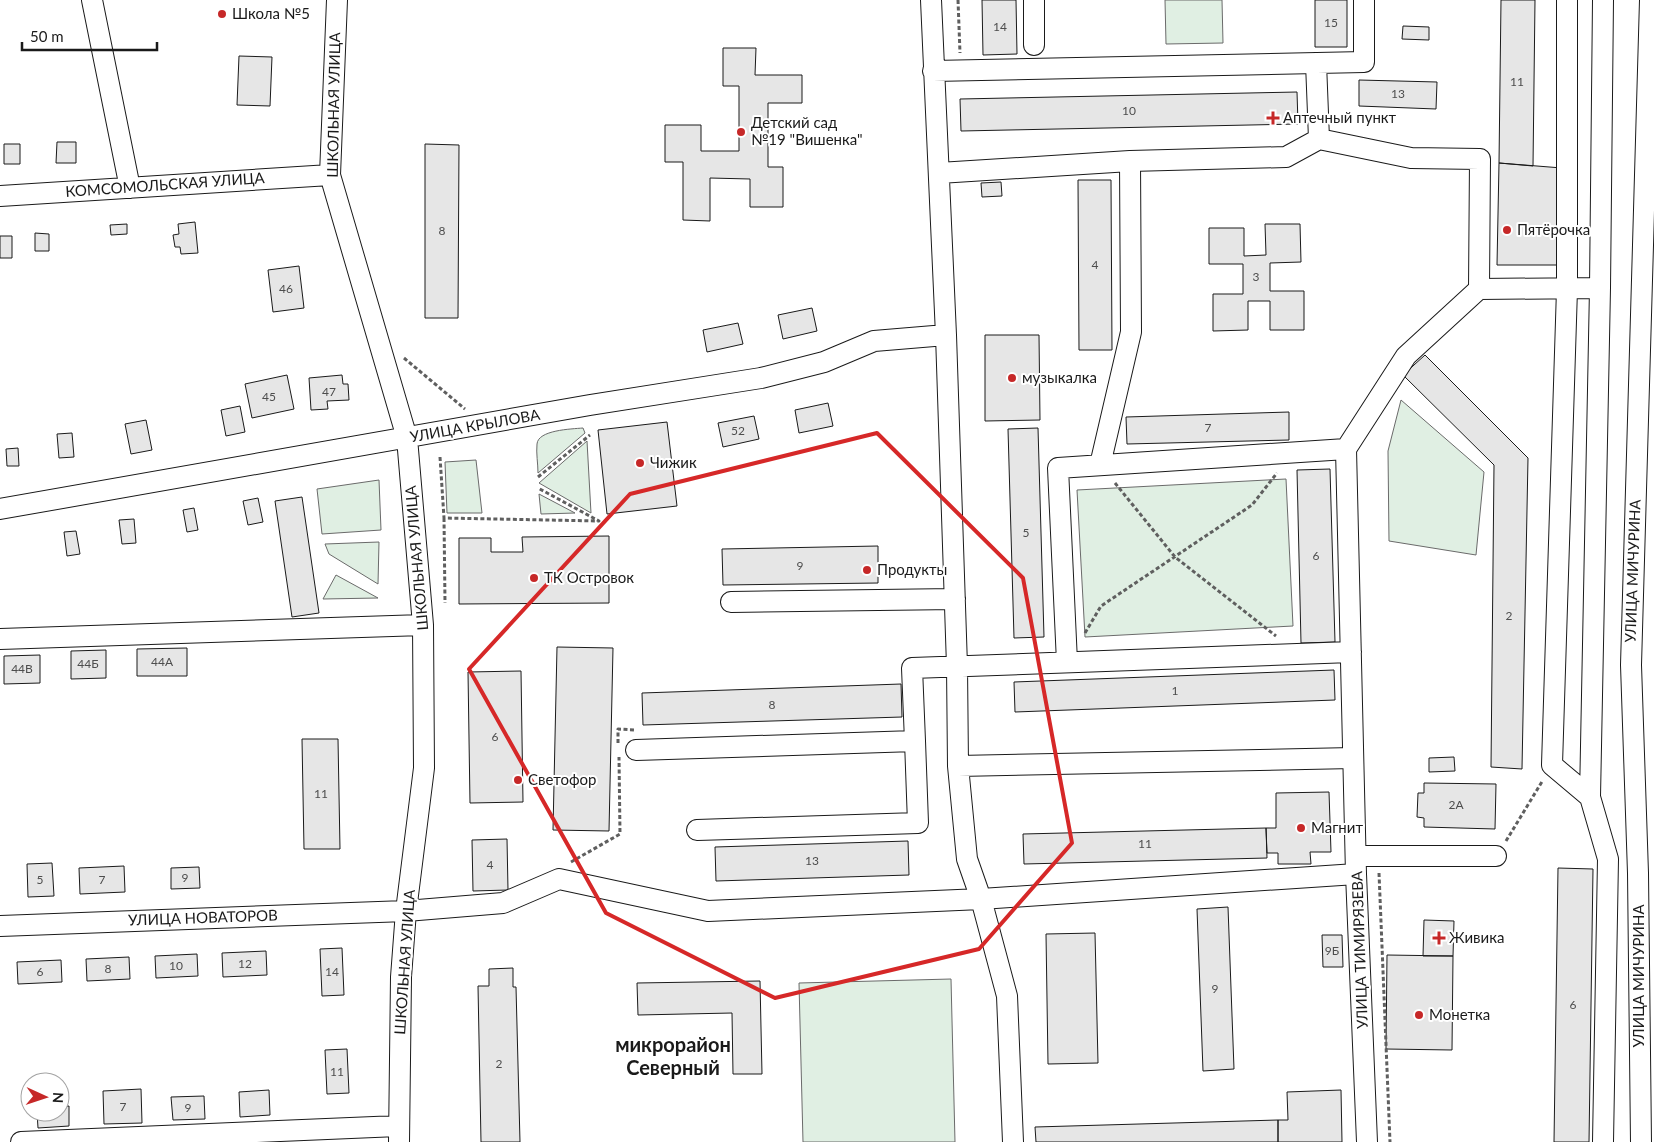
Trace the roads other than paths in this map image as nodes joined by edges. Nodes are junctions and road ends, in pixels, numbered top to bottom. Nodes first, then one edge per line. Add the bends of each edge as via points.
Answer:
1 (92, 0) edge
2 (337, 0) edge
3 (931, 0) edge
4 (1034, 0) edge
5 (1364, 0) edge
6 (1567, 0) edge
7 (1603, 0) edge
8 (1650, 0) edge
9 (1034, 45) dead end
10 (1316, 63) junction
11 (933, 72) junction
12 (1319, 139) junction
13 (1130, 161) junction
14 (939, 173) junction
15 (330, 175) junction
16 (130, 188) junction
17 (0, 196) edge
18 (1567, 288) junction
19 (1600, 288) junction
20 (1479, 289) junction
21 (946, 335) junction
22 (407, 438) junction
23 (1346, 449) junction
24 (1100, 466) junction
25 (0, 509) edge
26 (955, 599) junction
27 (731, 602) dead end
28 (423, 625) junction
29 (0, 639) edge
30 (1351, 652) junction
31 (1067, 662) junction
32 (957, 666) junction
33 (915, 741) junction
34 (636, 750) dead end
35 (1354, 758) junction
36 (958, 766) junction
37 (1590, 797) junction
38 (697, 830) dead end
39 (1496, 856) road end
40 (1356, 865) junction
41 (981, 899) junction
42 (406, 911) junction
43 (0, 926) edge
44 (398, 1134) edge
45 (21, 1142) edge
46 (1013, 1142) edge
47 (1367, 1142) edge
48 (1603, 1142) edge
49 (1641, 1142) edge

1 - 16 street
2 - 15 street, ШКОЛЬНАЯ УЛИЦА
3 - 11 street
4 - 9 street
5 - 10 street via 1364,62
6 - 18 street
7 - 19 street
8 - 49 street, УЛИЦА МИЧУРИНА via 1630,664 1638,873
10 - 11 street
10 - 12 street
11 - 14 street
12 - 13 street via 1286,157
12 - 20 street via 1411,158 1480,159
13 - 14 street
13 - 24 street via 1131,332
14 - 21 street
15 - 16 street, КОМСОМОЛЬСКАЯ УЛИЦА
15 - 22 street, ШКОЛЬНАЯ УЛИЦА
16 - 17 street, КОМСОМОЛЬСКАЯ УЛИЦА
18 - 19 street
18 - 20 street
18 - 37 street via 1552,765
19 - 37 street
20 - 23 street via 1406,356
21 - 22 street, УЛИЦА КРЫЛОВА via 874,341 824,362 761,378
21 - 26 street
22 - 25 street, УЛИЦА КРЫЛОВА
22 - 28 street, ШКОЛЬНАЯ УЛИЦА
23 - 24 street
23 - 30 street, УЛИЦА ТИМИРЯЗЕВА
24 - 31 street via 1058,468
26 - 27 street
26 - 32 street
28 - 29 street
28 - 42 street, ШКОЛЬНАЯ УЛИЦА via 424,768
30 - 31 street
30 - 35 street, УЛИЦА ТИМИРЯЗЕВА
31 - 32 street
32 - 33 street via 912,668
32 - 36 street
33 - 34 street
33 - 38 street via 918,823
35 - 36 street
35 - 40 street, УЛИЦА ТИМИРЯЗЕВА
36 - 41 street via 967,859
37 - 48 street via 1608,859
39 - 40 street, УЛИЦА НОВАТОРОВ via 1378,856
40 - 41 street, УЛИЦА НОВАТОРОВ
40 - 47 street, УЛИЦА ТИМИРЯЗЕВА
41 - 42 street, УЛИЦА НОВАТОРОВ via 708,911 559,879 503,903
41 - 46 street via 1007,996
42 - 43 street, УЛИЦА НОВАТОРОВ
42 - 44 street, ШКОЛЬНАЯ УЛИЦА via 401,977
44 - 45 street

